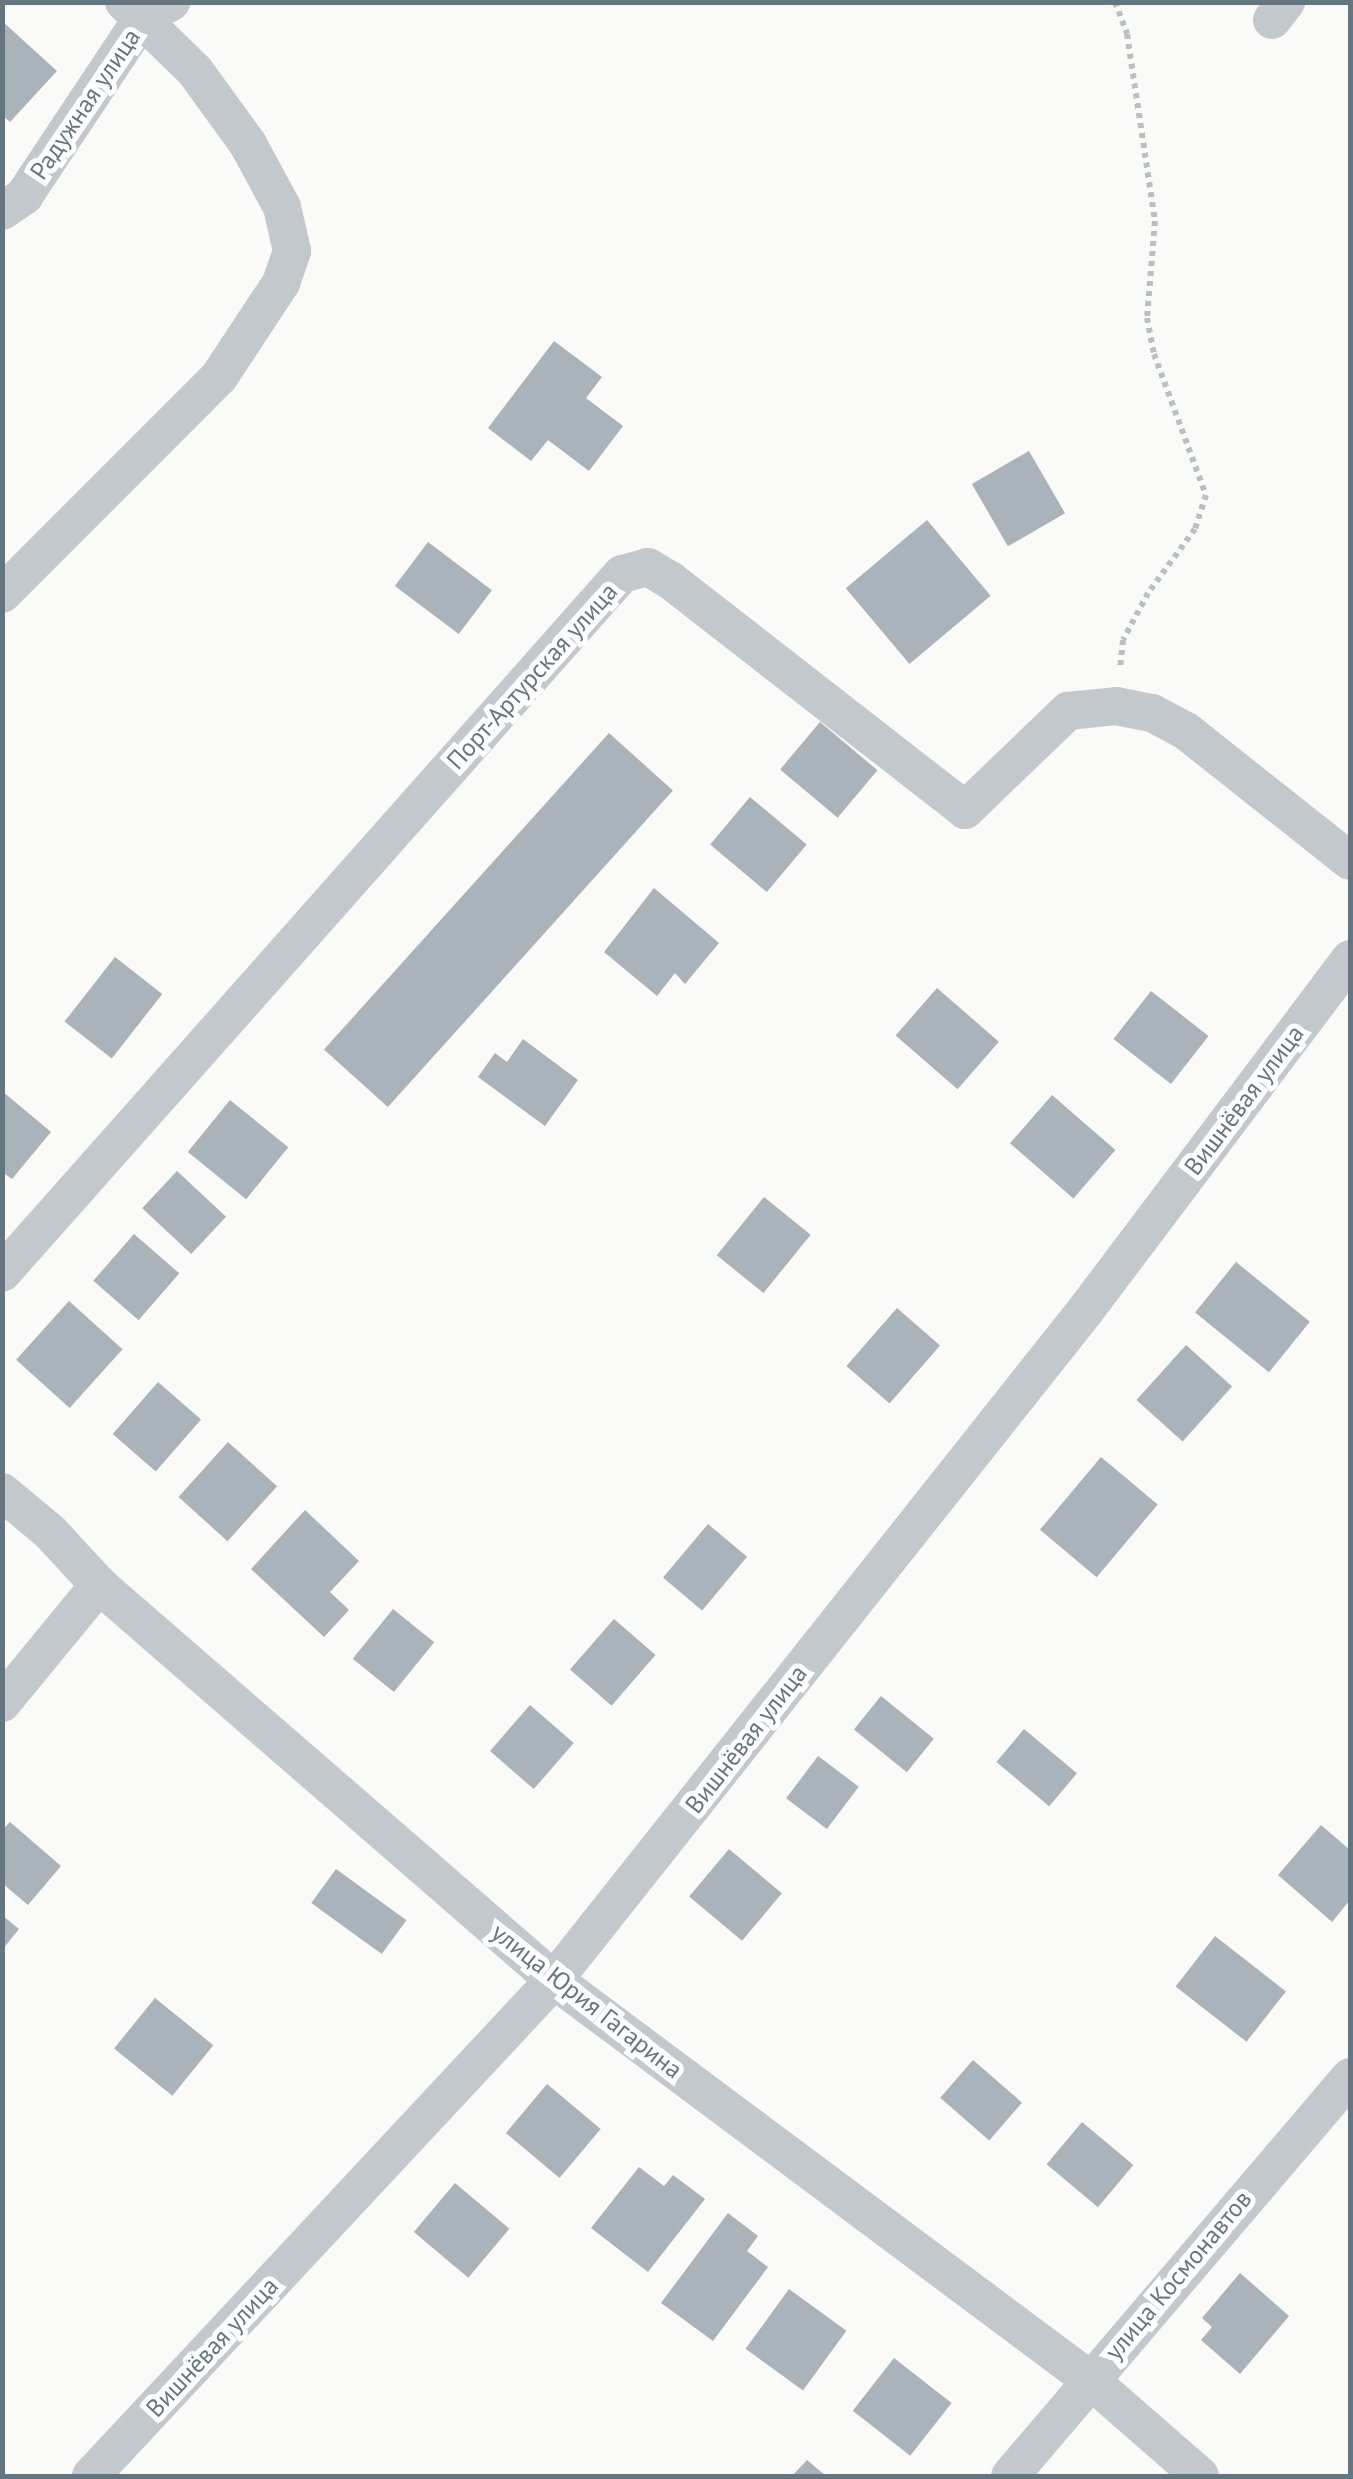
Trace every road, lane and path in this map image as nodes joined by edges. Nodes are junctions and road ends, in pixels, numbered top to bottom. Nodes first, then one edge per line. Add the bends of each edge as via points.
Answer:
1 (1115, 2) edge
2 (146, 7) edge
3 (2, 211) edge
4 (2, 594) edge
5 (1116, 706) junction
6 (1350, 860) edge
7 (1350, 959) edge
8 (2, 1273) edge
9 (2, 1492) edge
10 (100, 1584) junction
11 (2, 1703) edge
12 (554, 1980) junction
13 (1350, 2077) edge
14 (1089, 2379) junction
15 (91, 2476) edge
16 (1010, 2476) edge
17 (1200, 2476) edge

1 - 5 path via 1127,34 1155,221 1148,318 1154,354 1206,494 1195,529 1123,640
2 - 3 street, Радужная улица via 24,196
2 - 4 street via 248,144 282,207 292,251 282,283 218,377
5 - 6 street, Порт-Артурская улица via 1152,713 1186,730
5 - 8 street, Порт-Артурская улица via 1068,712 965,810 670,580 648,566 622,574
7 - 12 street, Вишнёвая улица via 1085,1311
9 - 10 street, улица Юрия Гагарина
10 - 11 street
10 - 12 street, улица Юрия Гагарина
12 - 14 street, улица Юрия Гагарина
12 - 15 street, Вишнёвая улица
13 - 14 street, улица Космонавтов
14 - 16 street, улица Космонавтов
14 - 17 street, улица Юрия Гагарина

